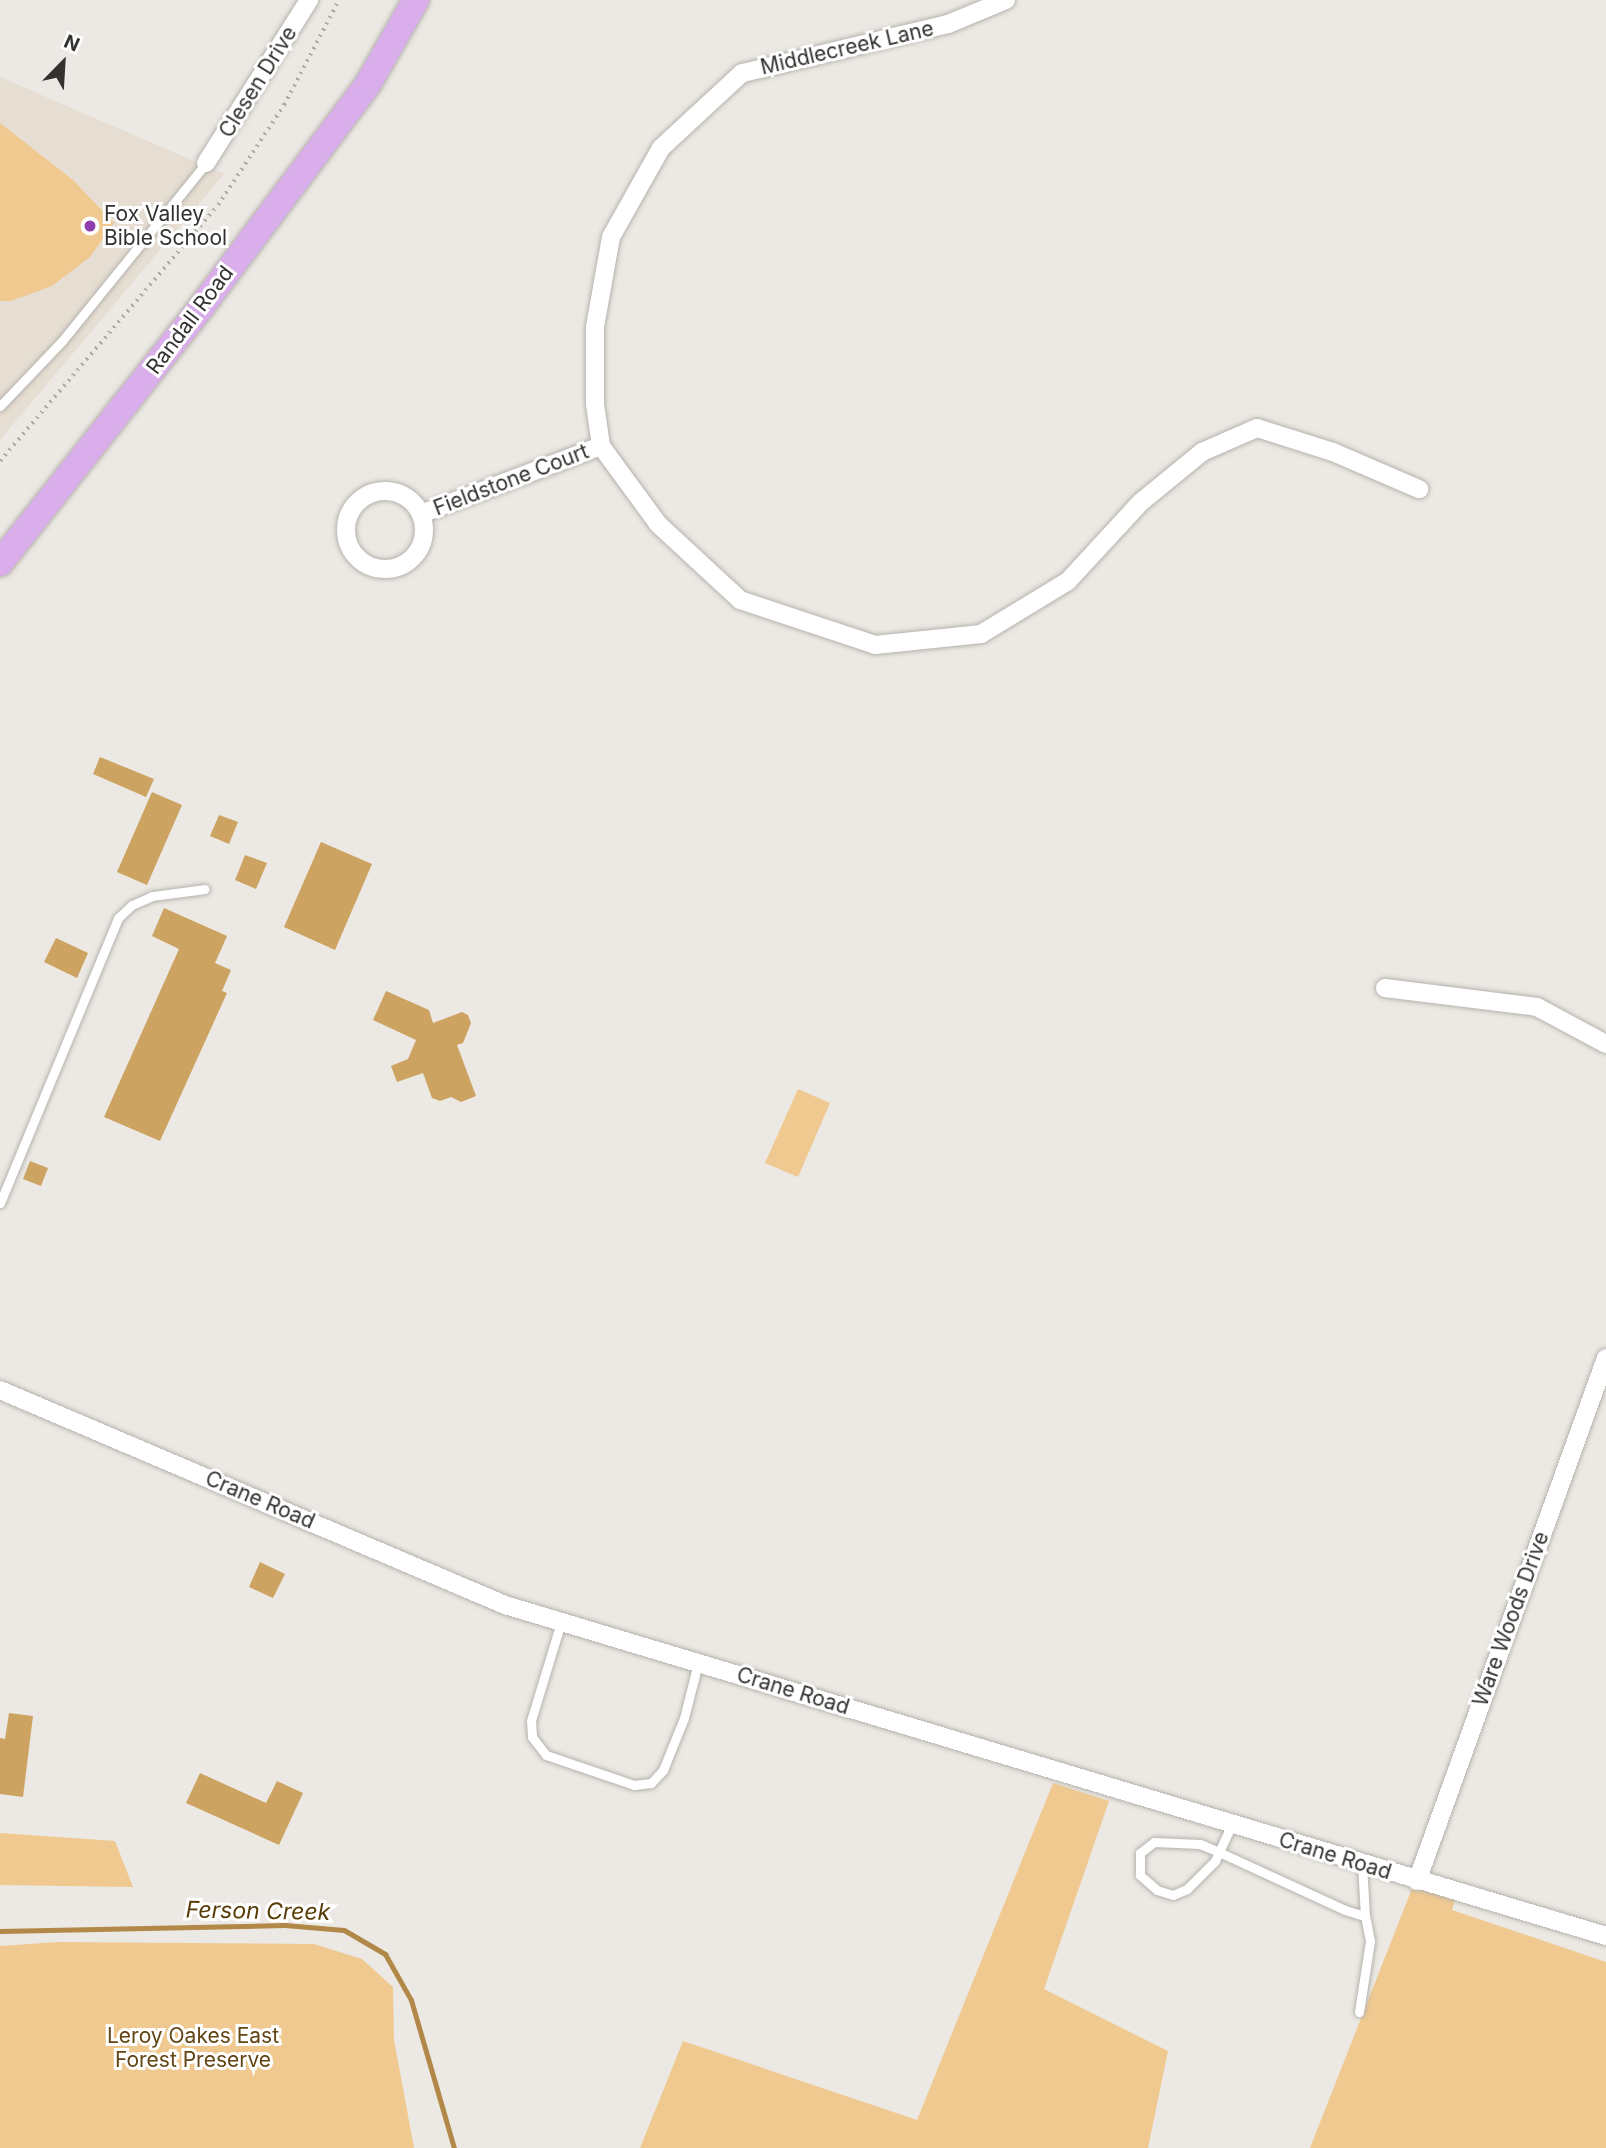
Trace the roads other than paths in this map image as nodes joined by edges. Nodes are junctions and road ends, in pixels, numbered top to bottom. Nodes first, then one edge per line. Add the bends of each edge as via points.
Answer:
1 (309, 0) edge
2 (416, 0) edge
3 (1006, 0) edge
4 (206, 163) joint
5 (0, 406) edge
6 (601, 446) junction
7 (1419, 489) dead end
8 (421, 514) junction
9 (0, 563) edge
10 (205, 889) dead end
11 (1385, 988) dead end
12 (1606, 1044) edge
13 (0, 1203) edge
14 (1606, 1358) edge
15 (0, 1390) edge
16 (561, 1622) junction
17 (698, 1663) junction
18 (1232, 1824) junction
19 (1219, 1852) junction
20 (1362, 1864) junction
21 (1416, 1881) junction
22 (1365, 1916) junction
23 (1606, 1936) edge
24 (1359, 2012) dead end

1 - 4 street, Clesen Drive
2 - 9 main road, Randall Road via 368,84 202,306
3 - 6 street, Middlecreek Lane via 948,24 742,73 661,148 611,237 595,327 595,404
4 - 5 lane via 62,341
6 - 7 street, Middlecreek Lane via 658,524 740,600 874,645 981,634 1068,581 1141,502 1202,452 1257,428 1333,452
6 - 8 street, Fieldstone Court
8 - 8 street, Fieldstone Court via 423,538 411,559 401,565 377,568 366,564 349,545 346,532 354,506 376,492 402,495
10 - 13 lane via 152,896 118,918
11 - 12 street via 1537,1007
14 - 21 street, Ware Woods Drive
15 - 16 street, Crane Road via 505,1605
16 - 17 street, Crane Road
16 - 17 lane via 531,1721 532,1737 546,1755 634,1785 651,1783 663,1770 684,1718
17 - 18 street, Crane Road
18 - 19 lane
18 - 20 street, Crane Road
19 - 19 lane via 1200,1844 1154,1842 1140,1853 1140,1875 1157,1890 1173,1895 1201,1878
19 - 22 lane
20 - 21 street, Crane Road
20 - 22 lane
21 - 23 street, Crane Road
22 - 24 lane via 1370,1941

